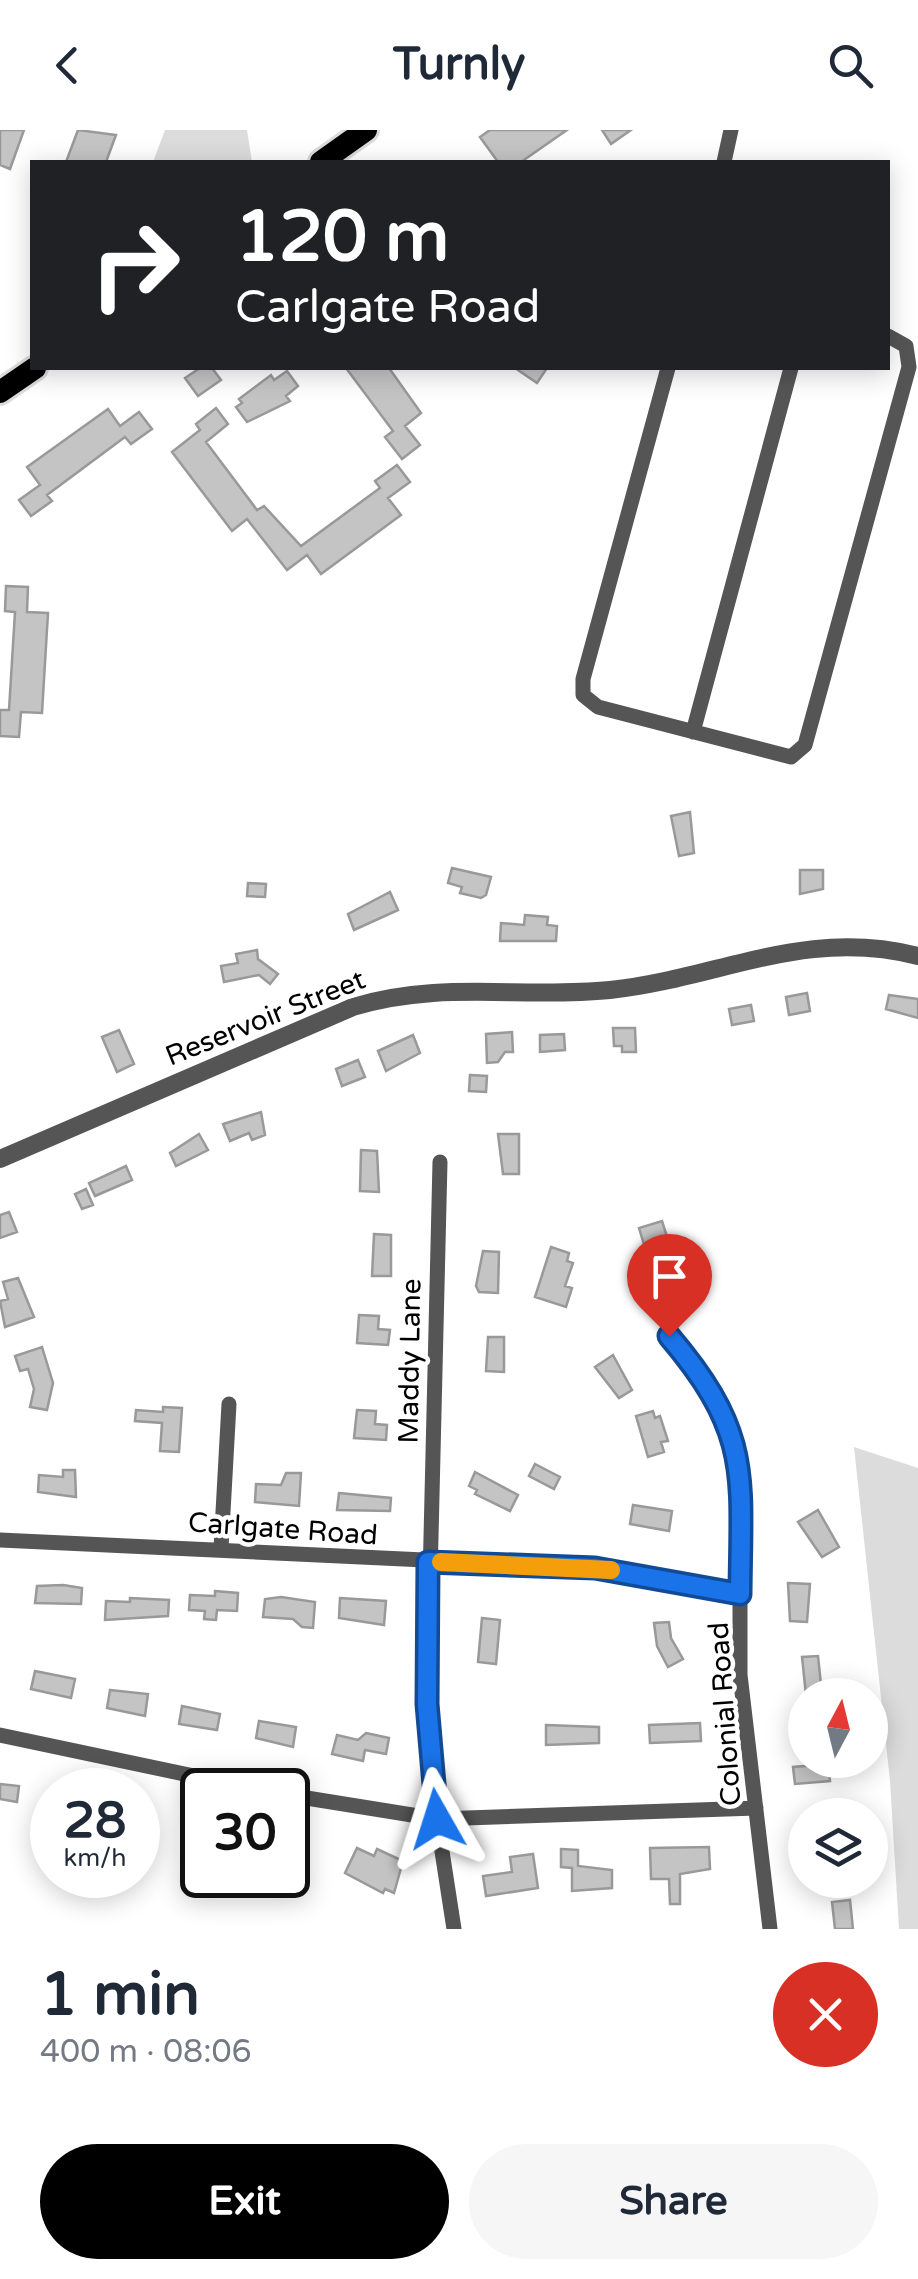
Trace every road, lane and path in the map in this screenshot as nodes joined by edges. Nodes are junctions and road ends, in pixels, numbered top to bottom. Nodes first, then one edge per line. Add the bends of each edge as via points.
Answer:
1 (366, 130) edge
2 (731, 130) edge
3 (324, 160) edge
4 (724, 160) edge
5 (890, 337) edge
6 (32, 370) edge
7 (667, 370) edge
8 (790, 370) edge
9 (0, 392) edge
10 (693, 732) junction
11 (918, 956) edge
12 (0, 1159) edge
13 (440, 1162) dead end
14 (669, 1336) dead end
15 (229, 1404) dead end
16 (0, 1540) edge
17 (222, 1548) junction
18 (428, 1562) junction
19 (740, 1594) junction
20 (0, 1735) edge
21 (180, 1773) edge
22 (310, 1799) edge
23 (756, 1808) junction
24 (437, 1819) junction
25 (454, 1929) edge
26 (770, 1929) edge

1 - 3 main road
2 - 4 street
5 - 10 street via 906,346 909,368 802,750 781,757
6 - 9 main road
7 - 10 street via 582,687 598,706
8 - 10 street
11 - 12 street, Reservoir Street via 818,946 616,989 447,989 394,996 352,1007
13 - 18 street, Maddy Lane
14 - 19 street, Colonial Road via 729,1425 740,1463
15 - 17 street
16 - 17 street, Carlgate Road
17 - 18 street, Carlgate Road
18 - 19 street, Carlgate Road via 595,1568
18 - 24 street, Maddy Lane via 427,1704
19 - 23 street, Colonial Road via 740,1675
20 - 21 street
22 - 24 street
23 - 24 street
23 - 26 street, Colonial Road
24 - 25 street, Maddy Lane

